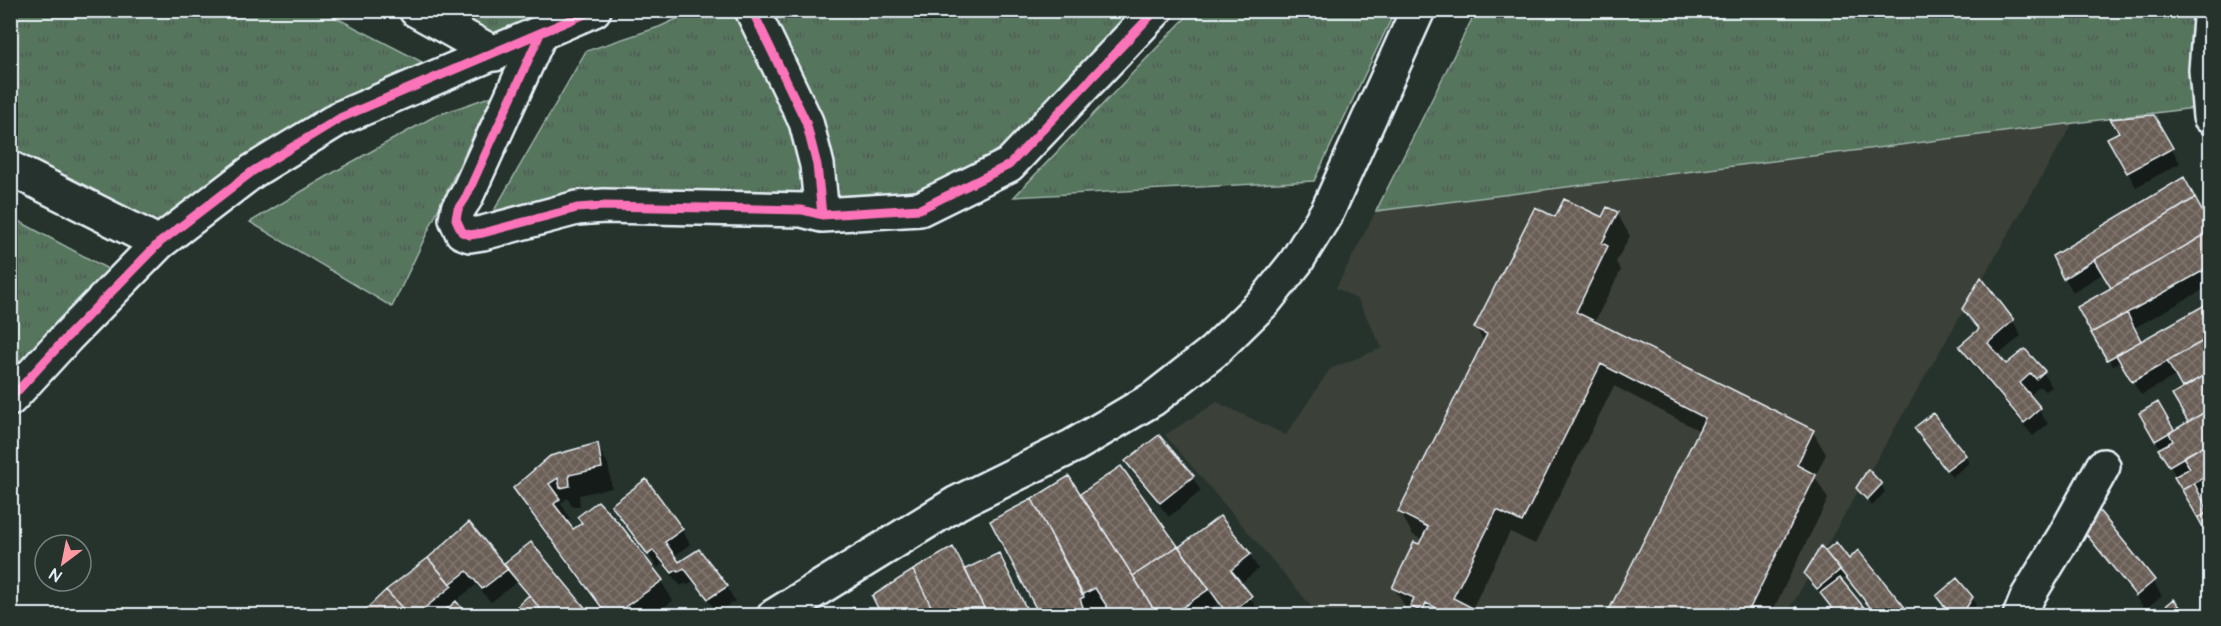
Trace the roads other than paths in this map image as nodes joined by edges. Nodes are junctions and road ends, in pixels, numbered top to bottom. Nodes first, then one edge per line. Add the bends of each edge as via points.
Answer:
1 (416, 10) edge
2 (594, 10) edge
3 (752, 10) edge
4 (1156, 10) edge
5 (1418, 10) edge
6 (2211, 20) edge
7 (540, 34) junction
8 (495, 54) junction
9 (2211, 117) edge
10 (10, 168) edge
11 (822, 215) junction
12 (159, 243) junction
13 (10, 399) edge
14 (2103, 466) dead end
15 (774, 615) edge
16 (2020, 615) edge

1 - 8 street
2 - 7 street
3 - 11 street via 806,122 817,165
4 - 11 street via 1009,165 920,210
5 - 15 street via 1328,210 1296,262 1265,301 1213,352 1153,399 1073,446 957,503
6 - 9 street via 2206,70
7 - 8 street
7 - 11 street via 458,210 456,219 462,232 483,233 577,208 604,206 802,210
8 - 12 street via 340,118 253,171
10 - 12 street
12 - 13 street
14 - 16 street

